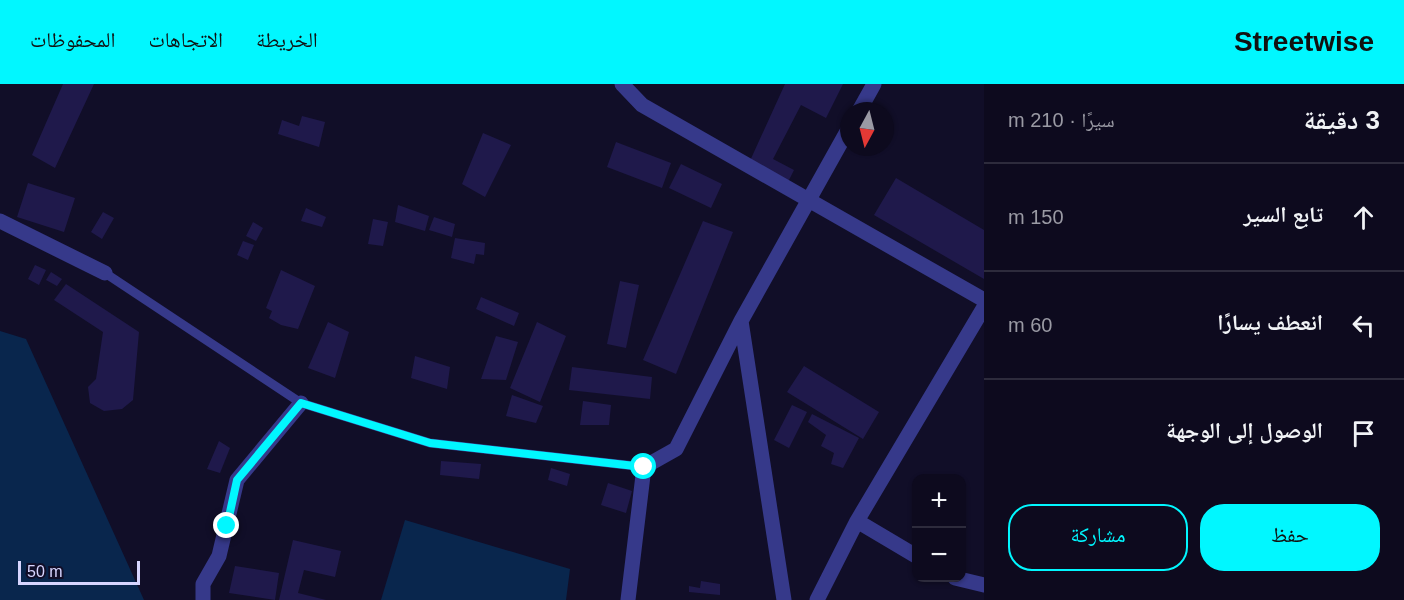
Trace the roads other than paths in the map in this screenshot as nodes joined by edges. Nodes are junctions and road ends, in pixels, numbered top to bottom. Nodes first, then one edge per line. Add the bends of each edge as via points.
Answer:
1 (622, 84) edge
2 (874, 84) edge
3 (864, 102) edge
4 (840, 144) edge
5 (809, 201) junction
6 (0, 221) edge
7 (105, 273) joint
8 (984, 300) edge
9 (984, 307) edge
10 (741, 321) junction
11 (301, 403) junction
12 (644, 467) junction
13 (857, 521) junction
14 (912, 554) edge
15 (966, 581) edge
16 (984, 585) edge
17 (203, 600) edge
18 (628, 600) edge
19 (784, 600) edge
20 (817, 600) edge

1 - 5 street via 642,105
2 - 3 street
4 - 5 street
5 - 8 street
5 - 10 street
6 - 7 street
7 - 11 lane
9 - 13 street
10 - 12 street via 676,449
10 - 19 street
11 - 12 lane via 430,443
11 - 17 street via 237,480 219,556 203,584
12 - 18 street
13 - 14 street
13 - 20 street
15 - 16 street

